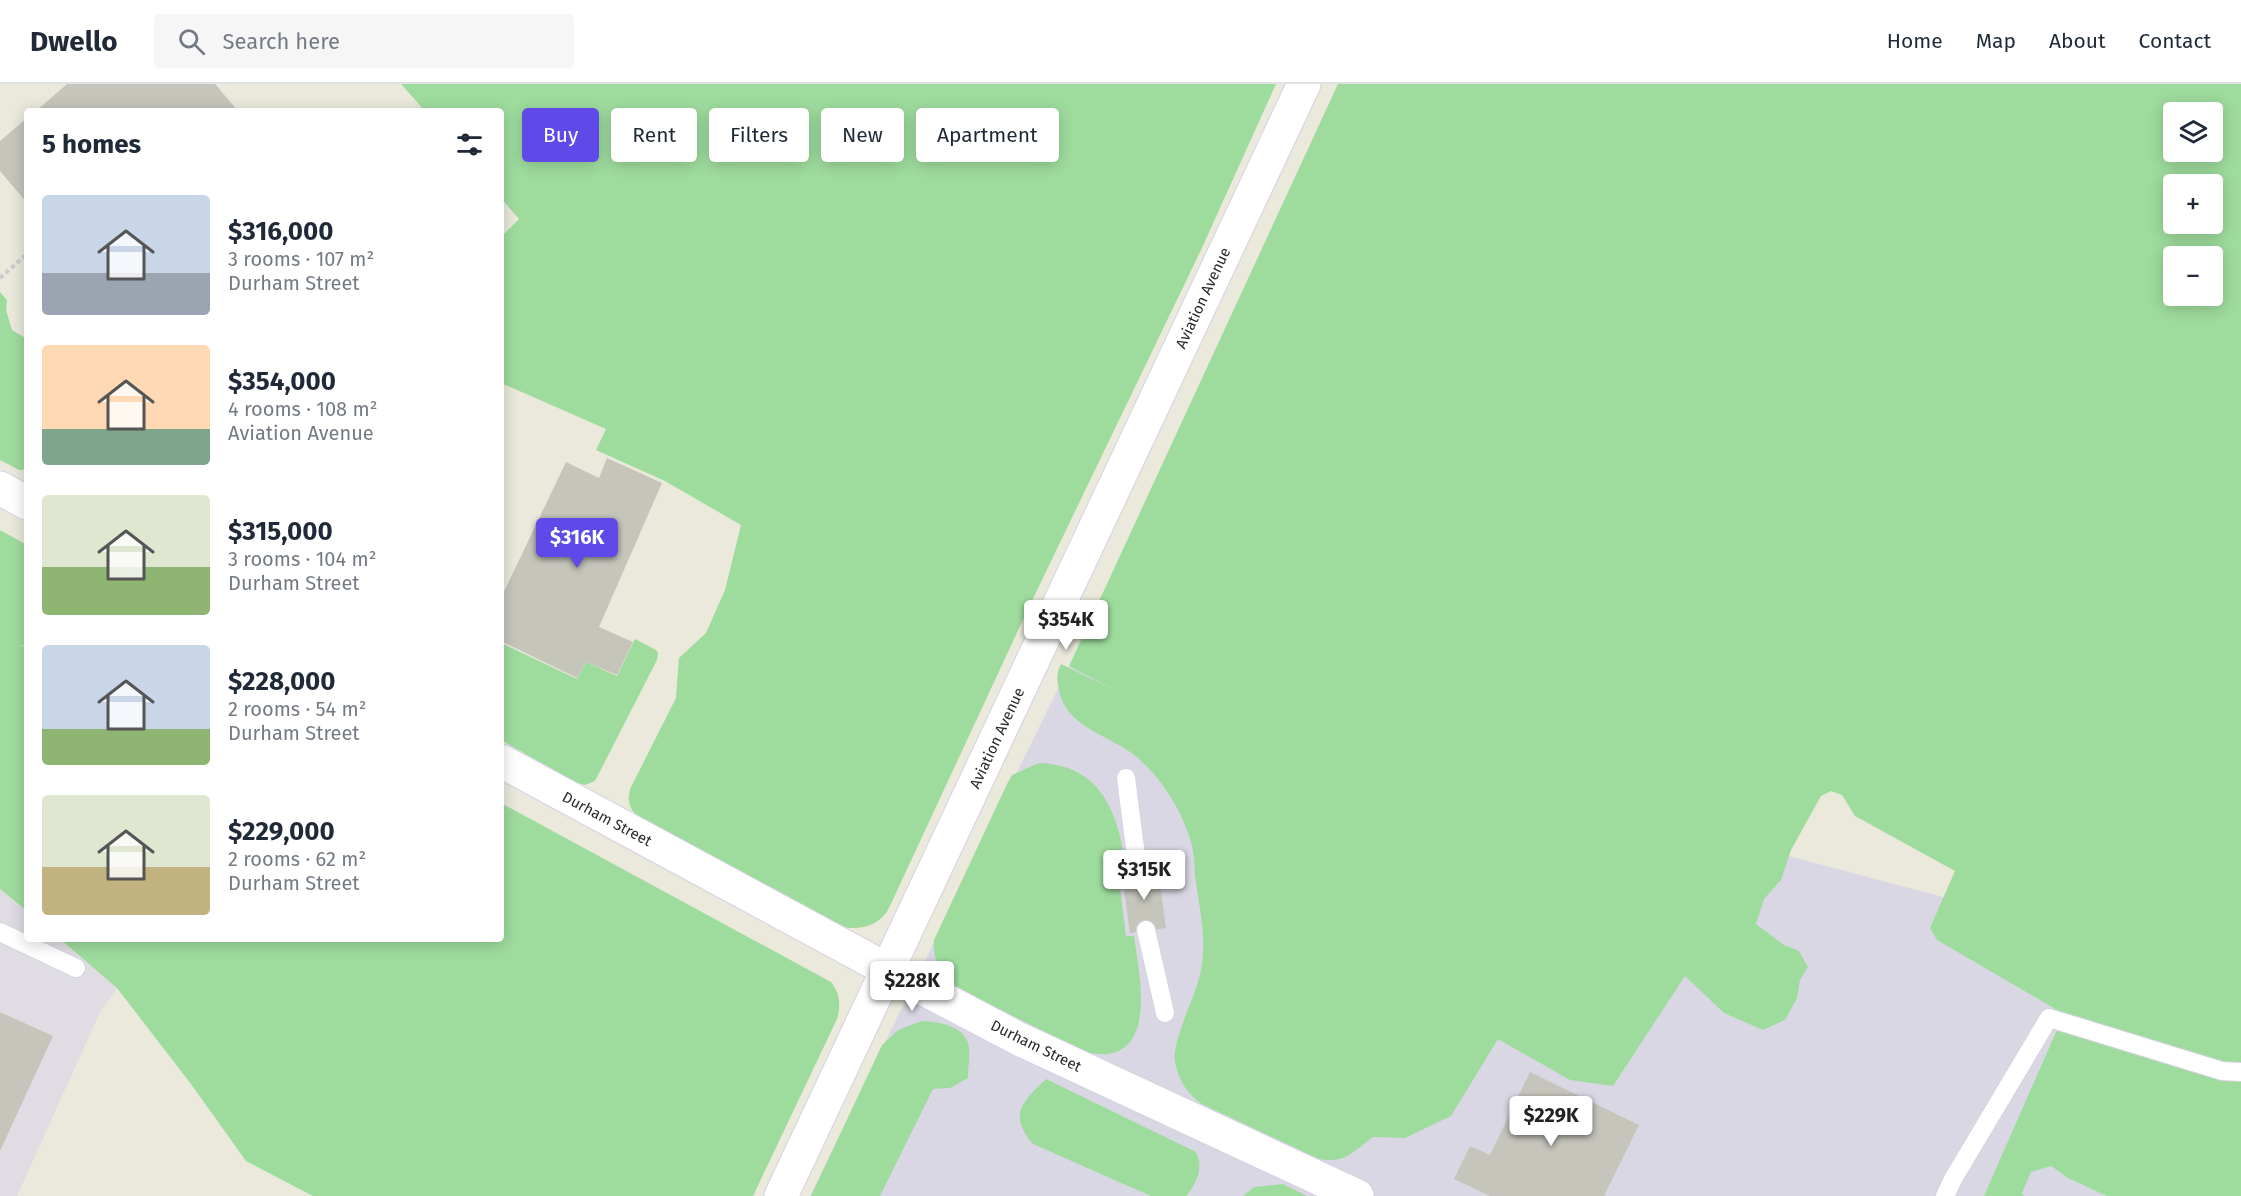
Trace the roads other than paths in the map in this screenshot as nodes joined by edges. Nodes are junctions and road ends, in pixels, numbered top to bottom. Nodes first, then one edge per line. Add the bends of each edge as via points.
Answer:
1 (1304, 84) edge
2 (0, 488) edge
3 (24, 501) edge
4 (504, 763) edge
5 (1126, 778) dead end
6 (1137, 871) dead end
7 (1146, 930) dead end
8 (0, 932) edge
9 (76, 968) dead end
10 (888, 970) junction
11 (1165, 1013) dead end
12 (2241, 1072) edge
13 (781, 1196) edge
14 (1357, 1196) edge
15 (1945, 1196) edge

1 - 10 street, Aviation Avenue
2 - 3 street
4 - 10 street, Durham Street
5 - 6 lane
7 - 11 lane
8 - 9 lane
10 - 13 street, Aviation Avenue
10 - 14 street, Durham Street via 1019,1039
12 - 15 lane via 2222,1071 2049,1018

